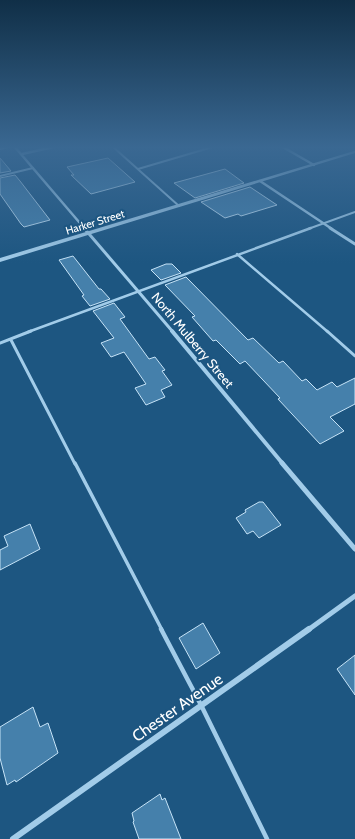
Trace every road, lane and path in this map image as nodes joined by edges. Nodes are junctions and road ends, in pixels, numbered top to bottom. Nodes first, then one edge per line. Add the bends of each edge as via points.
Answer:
1 (48, 185) edge
2 (156, 185) edge
3 (247, 185) edge
4 (266, 185) edge
5 (179, 206) junction
6 (355, 212) edge
7 (324, 224) junction
8 (89, 233) junction
9 (355, 244) edge
10 (236, 254) junction
11 (0, 260) edge
12 (138, 291) junction
13 (11, 340) junction
14 (0, 344) edge
15 (355, 356) edge
16 (355, 549) edge
17 (355, 596) edge
18 (201, 705) junction
19 (13, 839) edge
20 (267, 839) edge

1 - 8 street, North Mulberry Street
2 - 5 lane
3 - 5 street, Harker Street
4 - 7 street
5 - 8 street, Harker Street
6 - 7 lane
7 - 9 street
7 - 10 lane
8 - 11 street, Harker Street
8 - 12 street, North Mulberry Street
10 - 12 lane
10 - 15 lane
12 - 13 lane
12 - 16 street, North Mulberry Street
13 - 14 lane
13 - 18 lane
17 - 18 street, Chester Avenue
18 - 19 street, Chester Avenue
18 - 20 lane

